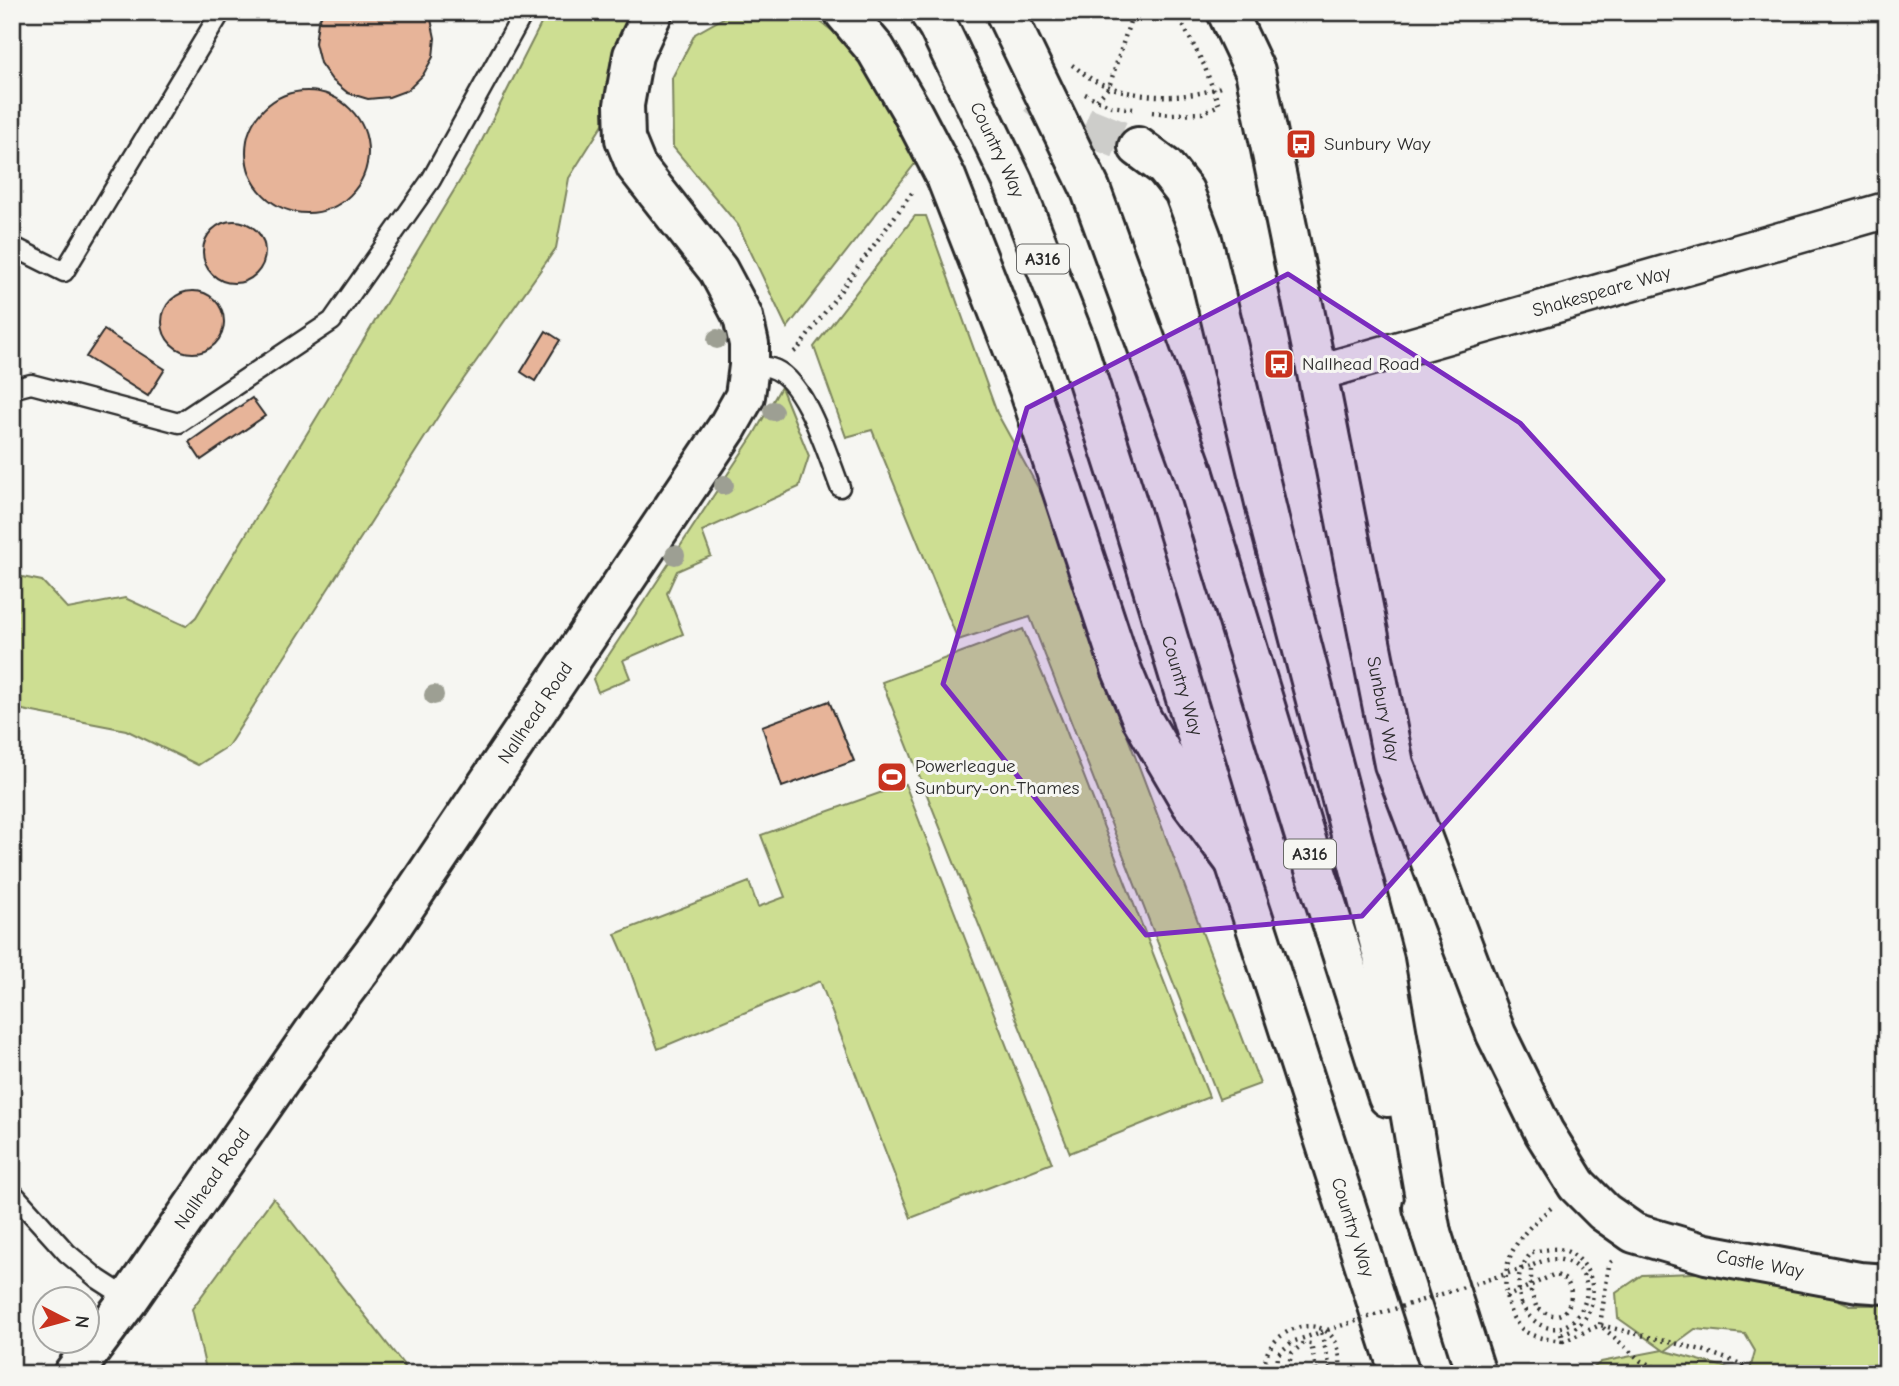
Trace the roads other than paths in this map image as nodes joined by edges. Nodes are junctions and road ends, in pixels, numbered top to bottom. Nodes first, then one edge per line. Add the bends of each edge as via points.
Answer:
1 (221, 12) edge
2 (524, 12) edge
3 (653, 12) edge
4 (844, 12) edge
5 (929, 12) edge
6 (1005, 12) edge
7 (1227, 12) edge
8 (1142, 123) tunnel mouth
9 (1887, 210) edge
10 (12, 246) edge
11 (761, 367) junction
12 (1317, 373) junction
13 (12, 389) edge
14 (840, 487) dead end
15 (1235, 862) junction
16 (12, 1192) edge
17 (1431, 1233) junction
18 (1634, 1233) joint
19 (1887, 1284) edge
20 (129, 1299) junction
21 (73, 1374) edge
22 (1400, 1374) edge
23 (1476, 1374) edge

1 - 10 lane via 64,272
2 - 13 lane via 431,180 332,321 179,423 32,384
3 - 11 main road, Nallhead Road via 633,54 624,105 625,139 636,166 718,270 743,317 749,344
4 - 15 main road via 876,50 946,177 1029,388 1142,719 1191,803
5 - 15 main road, Country Way / A316, bridge via 1013,181 1077,346
6 - 17 main road, A316, bridge via 1090,188 1194,474
7 - 12 main road, Sunbury Way via 1255,71
8 - 17 main road via 1164,167 1184,191 1202,239 1272,532 1384,960
9 - 12 street, Shakespeare Way
11 - 14 lane via 789,380 807,403
11 - 20 main road, Nallhead Road via 727,428 384,938
12 - 18 main road, Sunbury Way via 1394,764 1496,1034 1544,1132 1577,1185
15 - 22 main road, Country Way / A316
16 - 20 lane via 67,1253
17 - 23 main road, A316
18 - 19 main road, Castle Way via 1706,1254 1858,1283
20 - 21 main road, Nallhead Road

